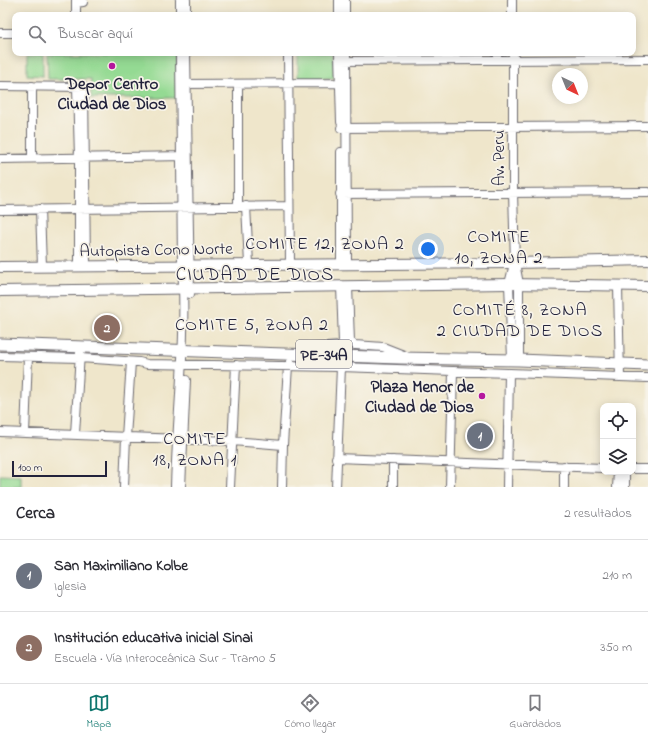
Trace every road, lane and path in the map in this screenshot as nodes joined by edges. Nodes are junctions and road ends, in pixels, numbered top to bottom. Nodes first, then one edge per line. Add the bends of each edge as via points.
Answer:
1 (180, 0) edge
2 (186, 0) edge
3 (339, 0) edge
4 (345, 0) edge
5 (78, 1) edge
6 (512, 1) edge
7 (76, 12) edge
8 (180, 12) edge
9 (186, 12) edge
10 (339, 12) edge
11 (345, 12) edge
12 (512, 12) edge
13 (0, 33) edge
14 (12, 33) edge
15 (180, 56) edge
16 (186, 56) edge
17 (288, 56) edge
18 (513, 56) edge
19 (343, 57) edge
20 (648, 59) edge
21 (339, 83) junction
22 (183, 84) junction
23 (238, 84) junction
24 (288, 84) junction
25 (0, 86) edge
26 (32, 86) junction
27 (513, 126) junction
28 (648, 126) edge
29 (343, 128) junction
30 (185, 156) junction
31 (82, 157) junction
32 (32, 158) junction
33 (0, 159) edge
34 (513, 192) junction
35 (648, 192) edge
36 (343, 194) junction
37 (242, 206) junction
38 (289, 206) junction
39 (185, 207) junction
40 (40, 209) junction
41 (82, 209) junction
42 (0, 210) edge
43 (648, 260) edge
44 (515, 263) junction
45 (249, 264) junction
46 (290, 264) junction
47 (344, 264) junction
48 (185, 265) junction
49 (42, 266) junction
50 (82, 266) junction
51 (0, 267) edge
52 (509, 284) junction
53 (519, 284) junction
54 (345, 286) junction
55 (618, 286) junction
56 (648, 286) edge
57 (187, 289) junction
58 (0, 291) edge
59 (0, 344) edge
60 (81, 345) junction
61 (186, 350) junction
62 (300, 354) junction
63 (0, 356) edge
64 (28, 357) junction
65 (80, 358) junction
66 (411, 358) junction
67 (515, 360) junction
68 (131, 362) junction
69 (184, 364) junction
70 (620, 364) junction
71 (236, 365) junction
72 (648, 365) edge
73 (288, 366) junction
74 (341, 367) junction
75 (453, 371) junction
76 (509, 373) junction
77 (620, 377) junction
78 (648, 378) edge
79 (0, 432) edge
80 (25, 433) junction
81 (74, 434) junction
82 (126, 437) junction
83 (179, 439) junction
84 (232, 441) junction
85 (283, 445) junction
86 (336, 458) junction
87 (393, 460) junction
88 (451, 462) junction
89 (508, 465) junction
90 (564, 466) junction
91 (600, 468) edge
92 (636, 469) edge
93 (648, 469) edge
94 (618, 475) edge
95 (625, 475) edge
96 (124, 487) edge
97 (175, 487) edge
98 (181, 487) edge
99 (230, 487) edge
100 (282, 487) edge
101 (336, 487) edge
102 (392, 487) edge
103 (450, 487) edge
104 (507, 487) edge
105 (564, 487) edge
106 (617, 487) edge
107 (625, 487) edge

1 - 8 street
2 - 9 street
3 - 10 street
4 - 11 street
5 - 7 street
6 - 12 street
13 - 14 street
15 - 22 street
16 - 22 street
17 - 24 street
18 - 19 street
18 - 20 street
18 - 27 street, Av. Peru
19 - 21 street
19 - 29 street
21 - 24 street
21 - 29 street
22 - 23 street
22 - 30 street
23 - 24 street
23 - 37 street
24 - 38 street
25 - 26 street
26 - 31 street via 78,87
26 - 32 street
27 - 28 street
27 - 29 street
27 - 34 street, Av. Peru
29 - 36 street
30 - 31 street
30 - 39 street
31 - 32 street
31 - 41 street
32 - 33 street
34 - 35 street
34 - 36 street
34 - 44 street, Av. Peru
36 - 47 street
37 - 38 street
37 - 39 street
37 - 45 street
38 - 46 street
39 - 41 street
39 - 48 street
40 - 41 street
40 - 42 street
40 - 49 street
41 - 50 street
43 - 44 main road, Autopista Cono Norte
44 - 47 main road, Autopista Cono Norte
44 - 52 street
44 - 53 street
45 - 46 main road, Autopista Cono Norte
45 - 48 main road, Autopista Cono Norte
46 - 47 main road, Autopista Cono Norte
48 - 50 main road, Autopista Cono Norte
48 - 57 street
49 - 50 main road, Autopista Cono Norte
49 - 51 main road, Autopista Cono Norte
52 - 53 main road
52 - 54 main road
52 - 67 street
53 - 55 main road
53 - 67 street
54 - 57 main road
54 - 62 street via 343,343
54 - 66 street via 350,342 355,345 383,347
55 - 56 main road
55 - 70 street
57 - 58 main road
57 - 61 street
59 - 60 highway, PE-34A
60 - 61 highway, PE-34A
60 - 65 street
61 - 62 highway, PE-34A
61 - 69 street
62 - 66 highway, PE-34A
62 - 73 street
63 - 64 street
64 - 65 street
64 - 80 street
65 - 68 street
65 - 81 street
66 - 67 highway, PE-34A
67 - 70 highway, PE-34A
68 - 69 street
68 - 82 street
69 - 71 street
69 - 83 street
70 - 72 highway, PE-34A
70 - 77 street
71 - 73 street
71 - 84 street
73 - 74 street
73 - 85 street
74 - 75 street
74 - 86 street
75 - 76 street
75 - 88 street
76 - 77 street
76 - 89 street
77 - 78 street
79 - 80 street
80 - 81 street
81 - 82 street
82 - 83 street
82 - 96 street
83 - 84 street
83 - 97 street
83 - 98 street
84 - 85 street
84 - 99 street
85 - 100 street
86 - 87 street
86 - 101 street
87 - 88 street
87 - 102 street
88 - 89 street
88 - 103 street
89 - 90 street
89 - 104 street
90 - 91 street
90 - 105 street
92 - 93 street
94 - 106 street
95 - 107 street

